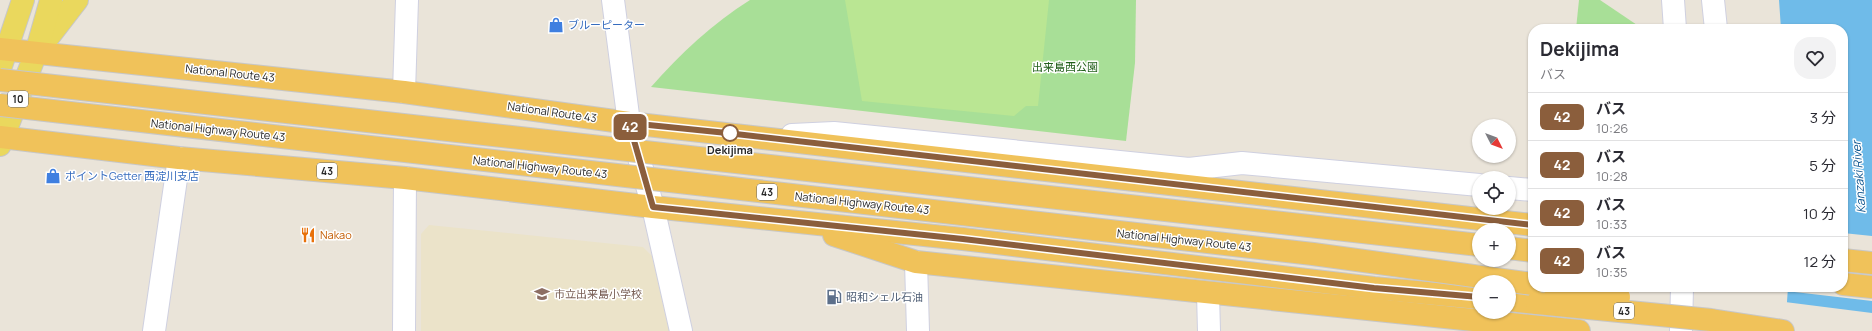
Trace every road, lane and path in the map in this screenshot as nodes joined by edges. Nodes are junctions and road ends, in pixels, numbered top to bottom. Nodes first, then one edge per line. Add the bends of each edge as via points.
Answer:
1 (23, 0) edge
2 (51, 0) edge
3 (77, 0) edge
4 (408, 0) edge
5 (613, 0) edge
6 (1673, 0) edge
7 (1713, 0) edge
8 (1675, 24) edge
9 (1715, 24) edge
10 (36, 52) junction
11 (3, 56) edge
12 (0, 80) edge
13 (404, 92) junction
14 (0, 105) edge
15 (629, 123) junction
16 (762, 137) junction
17 (1, 140) edge
18 (179, 158) junction
19 (405, 178) junction
20 (1472, 184) edge
21 (1516, 189) edge
22 (1528, 190) edge
23 (653, 207) junction
24 (793, 222) junction
25 (1528, 224) edge
26 (1472, 244) edge
27 (1516, 249) edge
28 (1528, 250) edge
29 (1848, 261) edge
30 (916, 262) junction
31 (1872, 263) edge
32 (1848, 285) edge
33 (1872, 287) edge
34 (1528, 292) edge
35 (1586, 292) edge
36 (1682, 292) edge
37 (1208, 293) junction
38 (1535, 293) edge
39 (1472, 297) edge
40 (1516, 298) edge
41 (1712, 320) junction
42 (1567, 330) edge
43 (154, 331) edge
44 (404, 331) edge
45 (681, 331) edge
46 (918, 331) edge
47 (1209, 331) edge
48 (1681, 331) edge
49 (1783, 331) edge

1 - 11 main road
2 - 10 main road, 10
3 - 10 main road
4 - 13 street
5 - 15 street
6 - 8 street
7 - 9 street
10 - 11 highway, National Route 43
10 - 13 highway, National Route 43
10 - 17 main road, 10
12 - 26 highway, bridge
13 - 15 highway, National Route 43
14 - 34 highway, National Highway Route 43 / 43, bridge via 1312,254
15 - 16 highway, National Route 43
15 - 23 street
16 - 20 street via 834,133 1189,169 1242,163
16 - 25 highway, National Route 43
17 - 18 highway, 43
18 - 19 highway, 43
18 - 43 street
19 - 23 highway, 43
19 - 44 street
21 - 22 street
23 - 24 highway, 43
23 - 45 street
24 - 30 highway
24 - 39 highway, 43
27 - 28 highway
29 - 31 highway
30 - 37 highway
30 - 46 street
32 - 33 highway
35 - 41 highway, 43, bridge
36 - 48 street
37 - 42 highway
37 - 47 street
38 - 40 highway, 43
38 - 41 highway, 43, bridge
41 - 49 highway, 43

